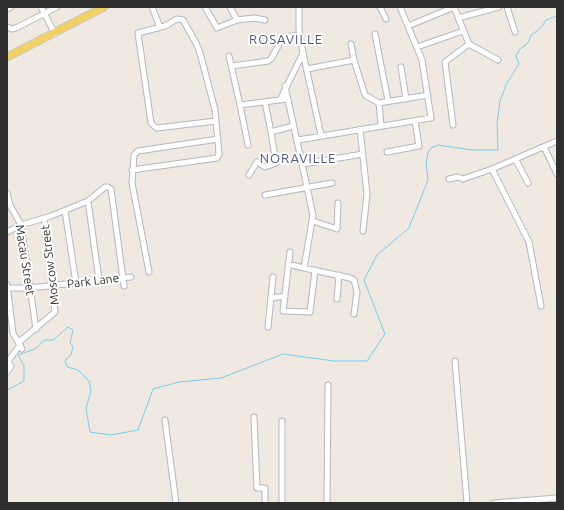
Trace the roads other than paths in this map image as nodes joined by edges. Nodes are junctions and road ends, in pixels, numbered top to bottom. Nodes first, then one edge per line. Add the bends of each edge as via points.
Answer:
1 (11, 7) edge
2 (41, 7) edge
3 (57, 7) edge
4 (104, 7) edge
5 (152, 7) edge
6 (205, 7) edge
7 (230, 7) edge
8 (299, 7) edge
9 (380, 7) edge
10 (400, 7) edge
11 (454, 7) edge
12 (499, 7) edge
13 (507, 7) edge
14 (7, 9) edge
15 (45, 14) junction
16 (458, 18) junction
17 (386, 19) dead end
18 (237, 20) junction
19 (265, 20) dead end
20 (408, 26) junction
21 (7, 27) edge
22 (160, 27) junction
23 (463, 31) junction
24 (514, 32) dead end
25 (55, 34) junction
26 (375, 34) dead end
27 (300, 35) junction
28 (351, 44) dead end
29 (469, 44) junction
30 (416, 47) junction
31 (303, 53) junction
32 (229, 56) dead end
33 (7, 57) edge
34 (354, 60) junction
35 (498, 60) dead end
36 (232, 66) junction
37 (401, 67) dead end
38 (307, 69) junction
39 (285, 86) junction
40 (428, 95) junction
41 (287, 99) junction
42 (406, 99) junction
43 (280, 100) junction
44 (388, 101) junction
45 (265, 102) junction
46 (379, 103) junction
47 (240, 105) junction
48 (216, 121) junction
49 (415, 121) junction
50 (453, 125) dead end
51 (293, 126) junction
52 (381, 126) junction
53 (360, 129) junction
54 (271, 132) junction
55 (321, 136) junction
56 (218, 139) junction
57 (298, 140) junction
58 (557, 141) edge
59 (248, 145) dead end
60 (544, 147) junction
61 (387, 152) dead end
62 (363, 154) junction
63 (516, 160) junction
64 (303, 164) junction
65 (492, 169) junction
66 (132, 170) junction
67 (557, 174) edge
68 (249, 175) dead end
69 (449, 180) dead end
70 (332, 183) dead end
71 (528, 183) dead end
72 (307, 186) junction
73 (7, 194) edge
74 (265, 195) dead end
75 (88, 201) junction
76 (338, 203) dead end
77 (65, 210) junction
78 (44, 219) junction
79 (313, 221) junction
80 (21, 225) junction
81 (363, 231) dead end
82 (7, 232) edge
83 (290, 252) dead end
84 (288, 264) junction
85 (304, 268) junction
86 (315, 270) junction
87 (149, 272) dead end
88 (339, 275) junction
89 (123, 277) junction
90 (131, 277) dead end
91 (273, 277) dead end
92 (99, 280) junction
93 (76, 283) junction
94 (7, 285) edge
95 (52, 286) junction
96 (124, 286) dead end
97 (7, 288) edge
98 (29, 288) junction
99 (285, 296) junction
100 (271, 298) junction
101 (337, 299) dead end
102 (541, 306) dead end
103 (354, 314) dead end
104 (9, 321) edge
105 (268, 327) dead end
106 (36, 329) junction
107 (21, 345) junction
108 (455, 360) dead end
109 (7, 361) edge
110 (7, 372) edge
111 (328, 385) dead end
112 (254, 417) dead end
113 (165, 420) dead end
114 (282, 421) dead end
115 (557, 498) edge
116 (176, 503) edge
117 (265, 503) edge
118 (282, 503) edge
119 (327, 503) edge
120 (467, 503) edge
121 (494, 503) edge

1 - 14 street
2 - 15 street
3 - 15 street
4 - 25 main road
5 - 22 street
6 - 18 street via 217,28
7 - 18 street
8 - 27 street
9 - 17 street
10 - 20 street
11 - 16 street
11 - 20 street
12 - 16 street
13 - 24 street
15 - 21 street via 16,28
15 - 25 street
16 - 23 street
18 - 19 street
20 - 30 street
22 - 48 street via 176,19 183,20 200,53
22 - 48 street via 138,32 151,123 157,128
23 - 29 street
23 - 30 street
25 - 33 main road
26 - 44 street
27 - 31 street
27 - 36 street via 283,37 268,61
28 - 34 street
29 - 35 street
29 - 50 street via 445,62
30 - 40 street via 424,68
31 - 38 street
31 - 39 street
32 - 36 street
34 - 38 street
34 - 46 street via 364,95
36 - 47 street
37 - 42 street
38 - 55 street
39 - 41 street
39 - 43 street
40 - 42 street
40 - 49 street via 431,118
41 - 43 street
41 - 51 street
42 - 44 street
43 - 45 street
44 - 46 street
45 - 47 street
45 - 54 street
46 - 52 street
47 - 59 street
48 - 56 street
49 - 52 street
49 - 61 street via 419,146
51 - 54 street
51 - 57 street
52 - 53 street
53 - 55 street
53 - 62 street
54 - 68 street via 276,163 265,167 257,162
55 - 57 street
56 - 66 street via 138,151 134,155
56 - 66 street via 217,158
57 - 64 street
58 - 60 street
60 - 63 street
60 - 67 street
62 - 64 street
62 - 81 street via 367,194
63 - 65 street
63 - 71 street
64 - 72 street
65 - 69 street via 463,179 458,176
65 - 102 street via 529,242
66 - 87 street via 132,183
70 - 72 street
72 - 74 street
72 - 79 street
73 - 80 street, Macau Street
75 - 77 street
75 - 89 street via 105,186 111,189
75 - 92 street
76 - 79 street via 339,230
77 - 78 street
77 - 93 street
78 - 80 street
78 - 95 street, Moscow Street
79 - 85 street
80 - 82 street
80 - 98 street, Macau Street
83 - 84 street
84 - 85 street
84 - 99 street
85 - 86 street
86 - 88 street
86 - 99 street via 310,312 283,311
88 - 101 street
88 - 103 street via 350,278 356,284
89 - 90 street, Park Lane
89 - 92 street, Park Lane
89 - 96 street
91 - 100 street
92 - 93 street, Park Lane
93 - 95 street, Park Lane
94 - 97 street
95 - 98 street, Park Lane
95 - 106 street, Moscow Street via 55,312
97 - 98 street, Park Lane
97 - 104 street
98 - 106 street, Macau Street
99 - 100 street
100 - 105 street
104 - 107 street
106 - 107 street, Moscow Street
107 - 109 street, Moscow Street
108 - 120 street
109 - 110 street via 11,366
111 - 119 street
112 - 117 street via 257,488 265,488
113 - 116 street
114 - 118 street
115 - 121 street

